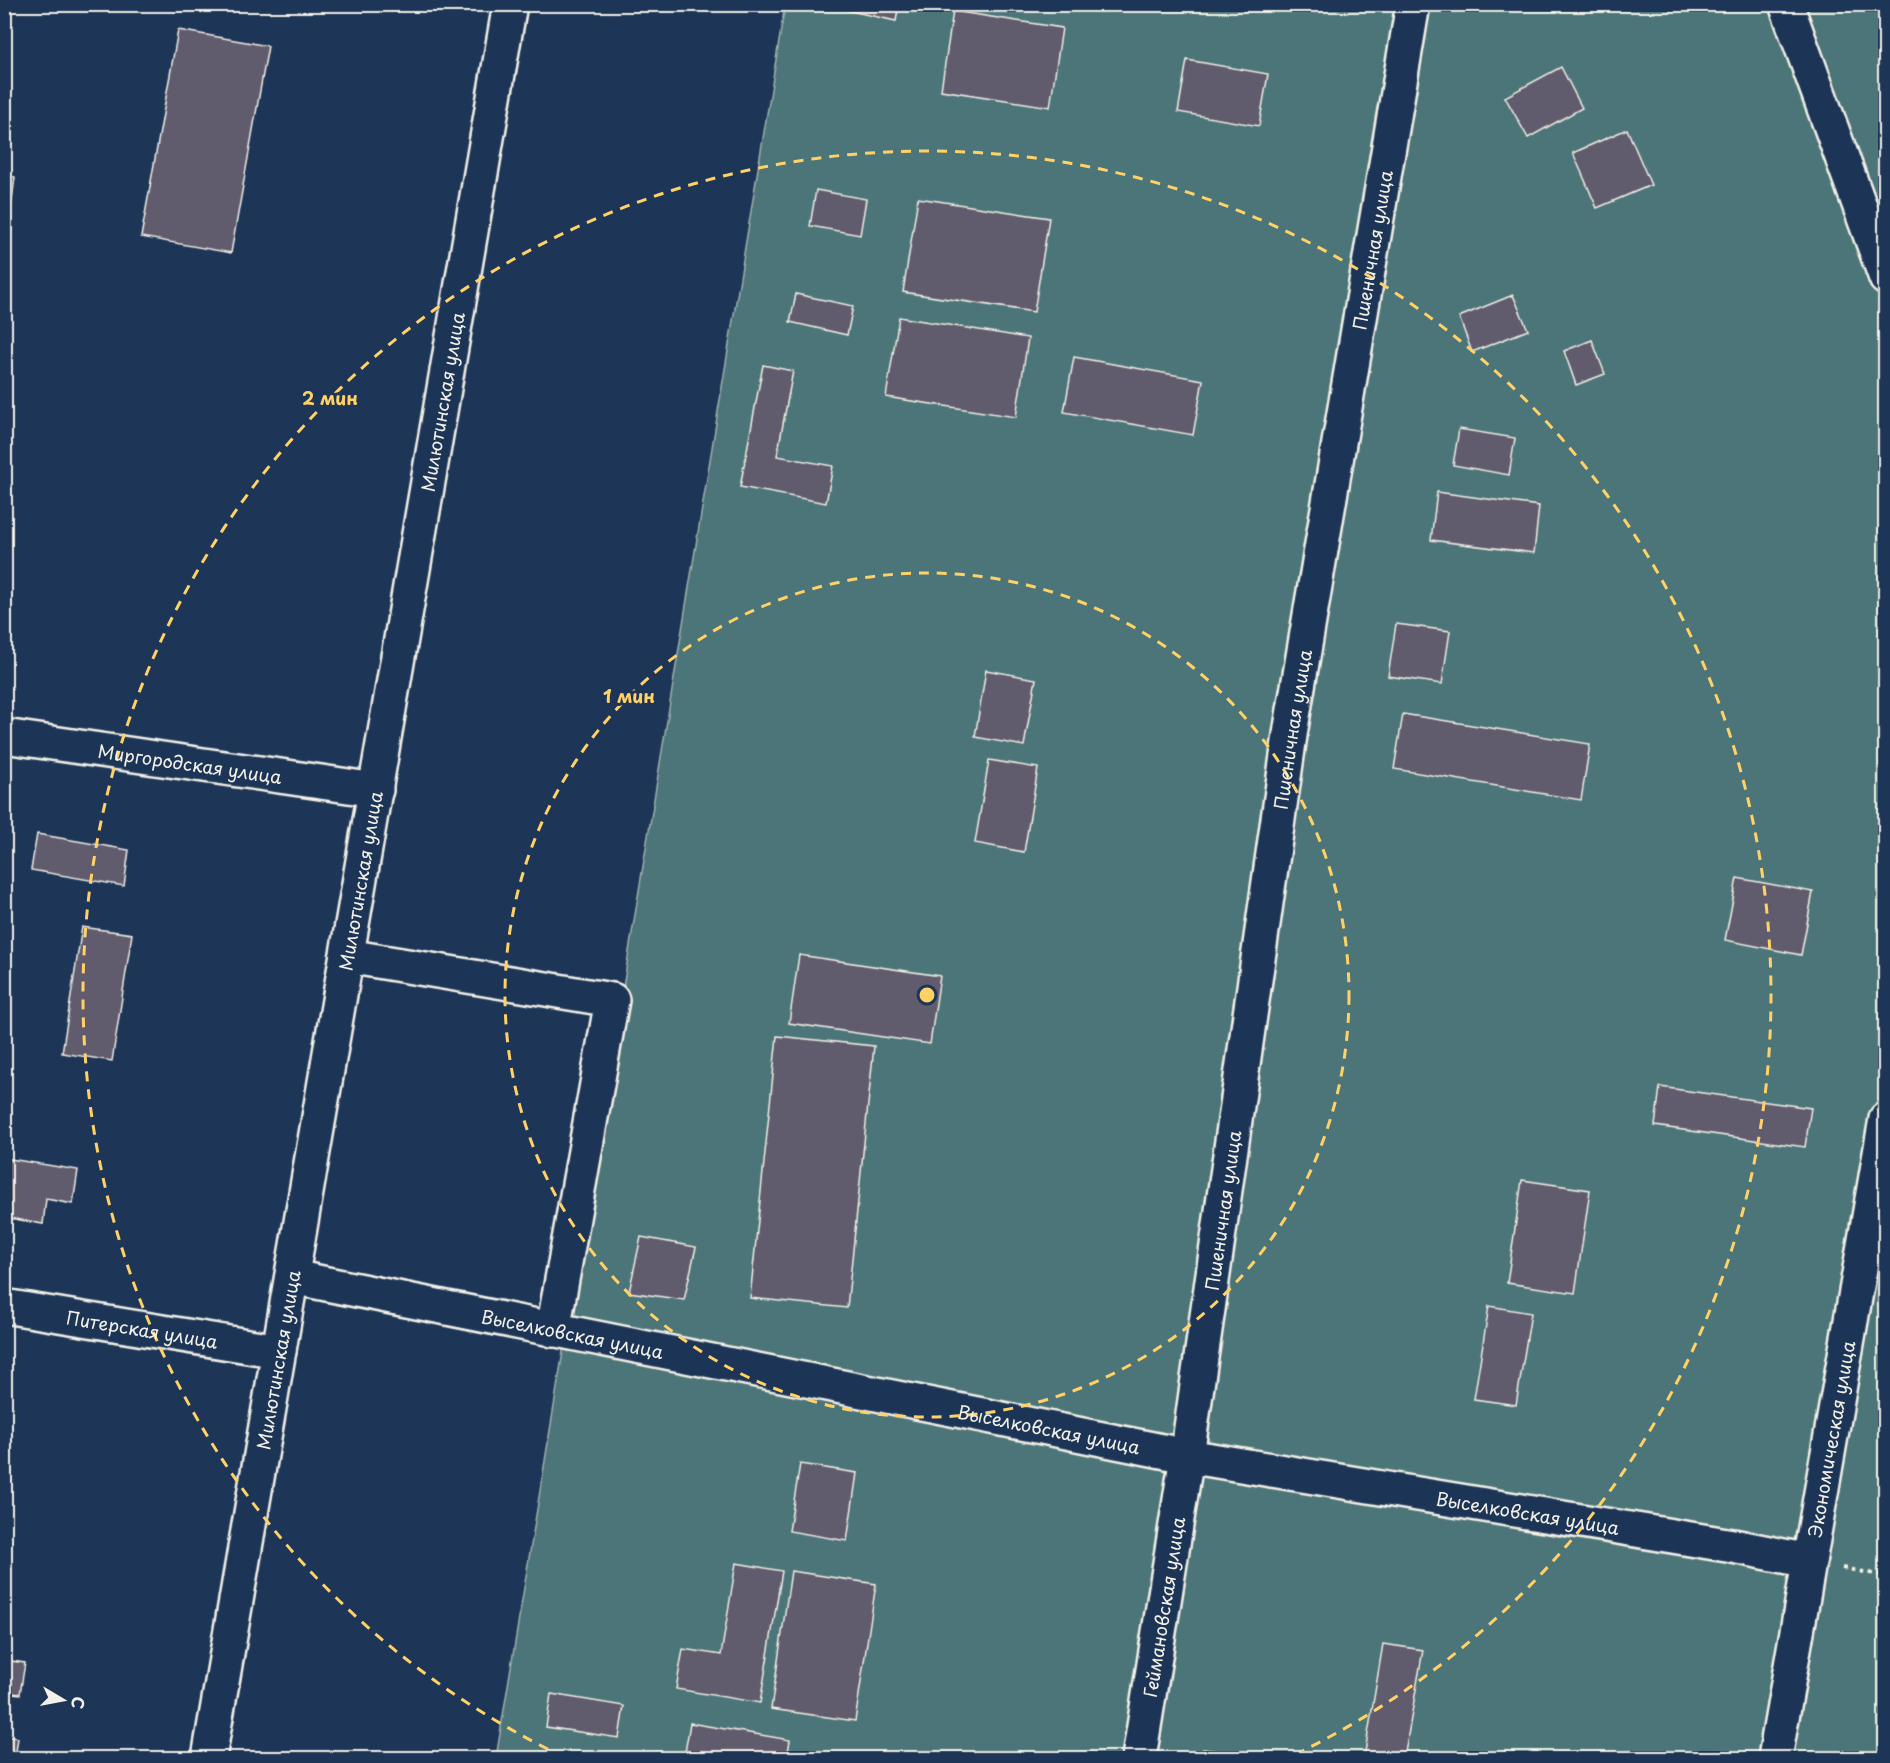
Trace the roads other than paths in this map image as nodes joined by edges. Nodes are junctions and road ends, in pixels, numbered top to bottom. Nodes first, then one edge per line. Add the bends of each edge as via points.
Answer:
1 (510, 4) edge
2 (1413, 4) edge
3 (1786, 4) edge
4 (1886, 278) edge
5 (4, 736) edge
6 (376, 790) junction
7 (347, 956) junction
8 (1886, 1119) edge
9 (292, 1277) junction
10 (4, 1306) edge
11 (553, 1330) junction
12 (279, 1351) junction
13 (1187, 1456) junction
14 (1809, 1561) junction
15 (209, 1758) edge
16 (1139, 1758) edge
17 (1775, 1758) edge

1 - 6 street, Милютинская улица
2 - 13 street, Пшеничная улица via 1291,728
3 - 4 street
5 - 6 street, Миргородская улица
6 - 7 street, Милютинская улица
7 - 9 street, Милютинская улица
7 - 11 street via 612,1000
8 - 14 street, Экономическая улица
9 - 11 street, Выселковская улица
9 - 12 street, Милютинская улица
10 - 12 street, Питерская улица
11 - 13 street, Выселковская улица
12 - 15 street, Милютинская улица
13 - 14 street, Выселковская улица
13 - 16 street, Геймановская улица
14 - 17 street, Экономическая улица

